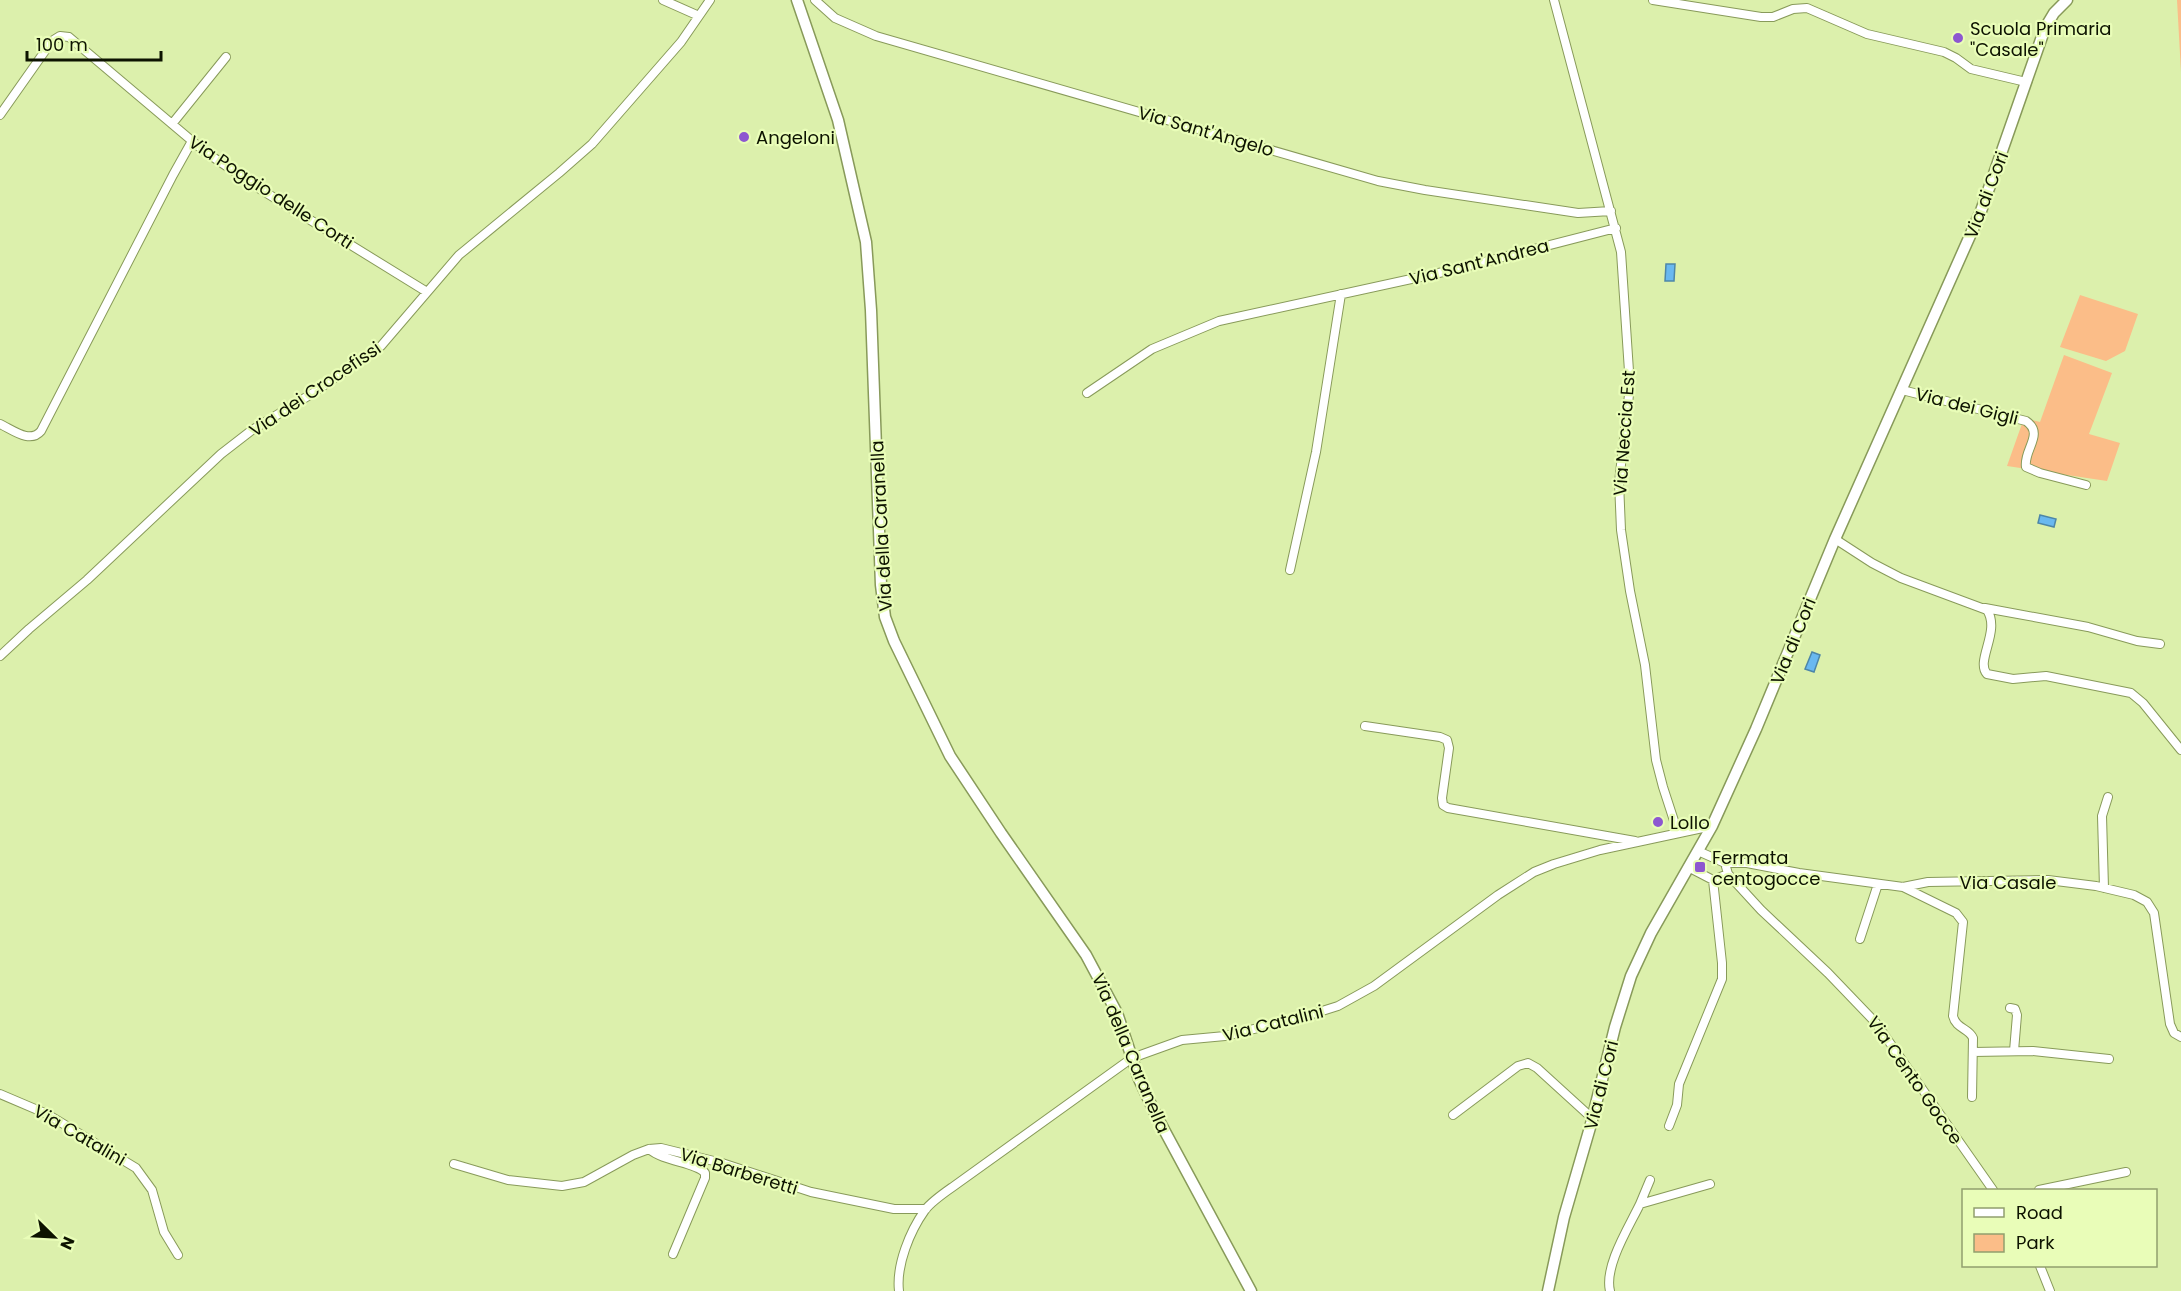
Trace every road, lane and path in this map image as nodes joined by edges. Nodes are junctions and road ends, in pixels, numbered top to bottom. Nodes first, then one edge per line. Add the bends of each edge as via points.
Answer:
1 (663, 0) edge
2 (710, 0) edge
3 (797, 0) edge
4 (815, 0) edge
5 (1554, 0) edge
6 (1653, 0) edge
7 (2067, 0) edge
8 (699, 16) junction
9 (226, 57) dead end
10 (2026, 82) junction
11 (0, 115) edge
12 (172, 124) junction
13 (192, 141) junction
14 (1611, 211) junction
15 (1616, 228) junction
16 (427, 292) junction
17 (1341, 294) junction
18 (1902, 390) junction
19 (1087, 393) dead end
20 (0, 424) edge
21 (2086, 485) dead end
22 (1835, 539) junction
23 (1290, 570) dead end
24 (1983, 607) junction
25 (2160, 644) dead end
26 (0, 656) edge
27 (1365, 726) dead end
28 (2181, 750) edge
29 (2108, 797) dead end
30 (1712, 826) junction
31 (1678, 833) junction
32 (1639, 842) junction
33 (1698, 851) junction
34 (1725, 863) junction
35 (1688, 867) junction
36 (1728, 874) junction
37 (1713, 880) junction
38 (1878, 884) junction
39 (1904, 887) junction
40 (2104, 888) junction
41 (1860, 939) dead end
42 (2010, 1008) dead end
43 (2181, 1037) edge
44 (2014, 1051) junction
45 (1973, 1052) junction
46 (1132, 1058) junction
47 (2109, 1059) dead end
48 (0, 1094) edge
49 (1972, 1097) dead end
50 (1453, 1115) dead end
51 (1593, 1119) junction
52 (1669, 1126) dead end
53 (649, 1149) junction
54 (454, 1164) dead end
55 (2126, 1172) dead end
56 (1650, 1180) dead end
57 (1710, 1184) dead end
58 (1992, 1189) edge
59 (2048, 1189) edge
60 (1640, 1204) junction
61 (926, 1209) junction
62 (673, 1254) dead end
63 (178, 1255) dead end
64 (2040, 1267) edge
65 (899, 1291) edge
66 (1251, 1291) edge
67 (1548, 1291) edge
68 (1610, 1291) edge
69 (2050, 1291) edge

1 - 8 street
2 - 8 street, Via dei Crocefissi
3 - 46 main road, Via della Caranella via 838,120 866,242 881,585 888,627 955,764 1095,969 1117,1013
4 - 14 street, Via Sant'Angelo via 837,20 876,36 1386,183 1578,213
5 - 14 street, Via Neccia Est
6 - 10 street via 1761,17 1807,8 1867,34 1944,52 1975,70
7 - 10 main road, Via di Cori via 2045,28
8 - 16 street, Via dei Crocefissi via 592,144 468,247
9 - 12 street
10 - 18 main road, Via di Cori via 1985,203
11 - 12 street, Via Poggio delle Corti via 52,41 66,36
12 - 13 street, Via Poggio delle Corti
13 - 16 street, Via Poggio delle Corti via 260,189
13 - 20 street via 42,431 30,438
14 - 15 street, Via Neccia Est
15 - 17 street, Via Sant'Andrea
15 - 31 street, Via Neccia Est via 1623,266 1630,378 1619,482 1620,530 1645,665 1656,760
16 - 26 street, Via dei Crocefissi via 379,348 215,458 87,580
17 - 19 street, Via Sant'Andrea via 1211,324 1152,350
17 - 23 street via 1316,452
18 - 21 street, Via dei Gigli via 2026,421 2034,432 2026,466
18 - 22 main road, Via di Cori
22 - 24 street via 1906,580
22 - 30 main road, Via di Cori
24 - 25 street
24 - 28 street via 1992,623 1985,672 2013,680 2046,676 2131,693
27 - 32 street via 1447,740 1442,800 1448,808
29 - 40 street via 2102,816
30 - 31 street, Via Catalini
30 - 33 main road, Via di Cori
31 - 32 street, Via Catalini
32 - 46 street, Via Catalini via 1569,859 1529,875 1345,1003 1298,1019 1216,1037 1182,1040
33 - 34 street
33 - 35 main road, Via di Cori
34 - 36 street
34 - 38 street, Via Casale
35 - 37 street
35 - 51 main road, Via di Cori via 1631,976
36 - 37 street
36 - 58 street, Via Cento Gocce via 1876,1023
37 - 52 street via 1722,979 1678,1084 1677,1105
38 - 39 street, Via Casale
38 - 41 street
39 - 40 street, Via Casale via 1934,881 2048,880
39 - 45 street via 1962,919 1953,1016 1957,1025 1972,1036
40 - 43 street, Via Casale via 2140,897 2153,910 2170,1026
42 - 44 street via 2018,1015
44 - 45 street
44 - 47 street
45 - 49 street
46 - 61 street, Via Catalini
46 - 66 main road, Via della Caranella via 1155,1113
48 - 63 street, Via Catalini via 51,1117 139,1171 152,1190 164,1232
50 - 51 street via 1525,1063 1537,1068
51 - 67 main road, Via di Cori via 1562,1225
53 - 54 street, Via Barberetti via 587,1180 562,1186 508,1180
53 - 61 street, Via Barberetti via 669,1149 705,1158 796,1188 858,1203 899,1210
53 - 62 street via 705,1173
55 - 59 street
56 - 60 street
57 - 60 street
60 - 68 street via 1612,1265
61 - 65 street, Via Catalini via 912,1233 902,1263
64 - 69 street

